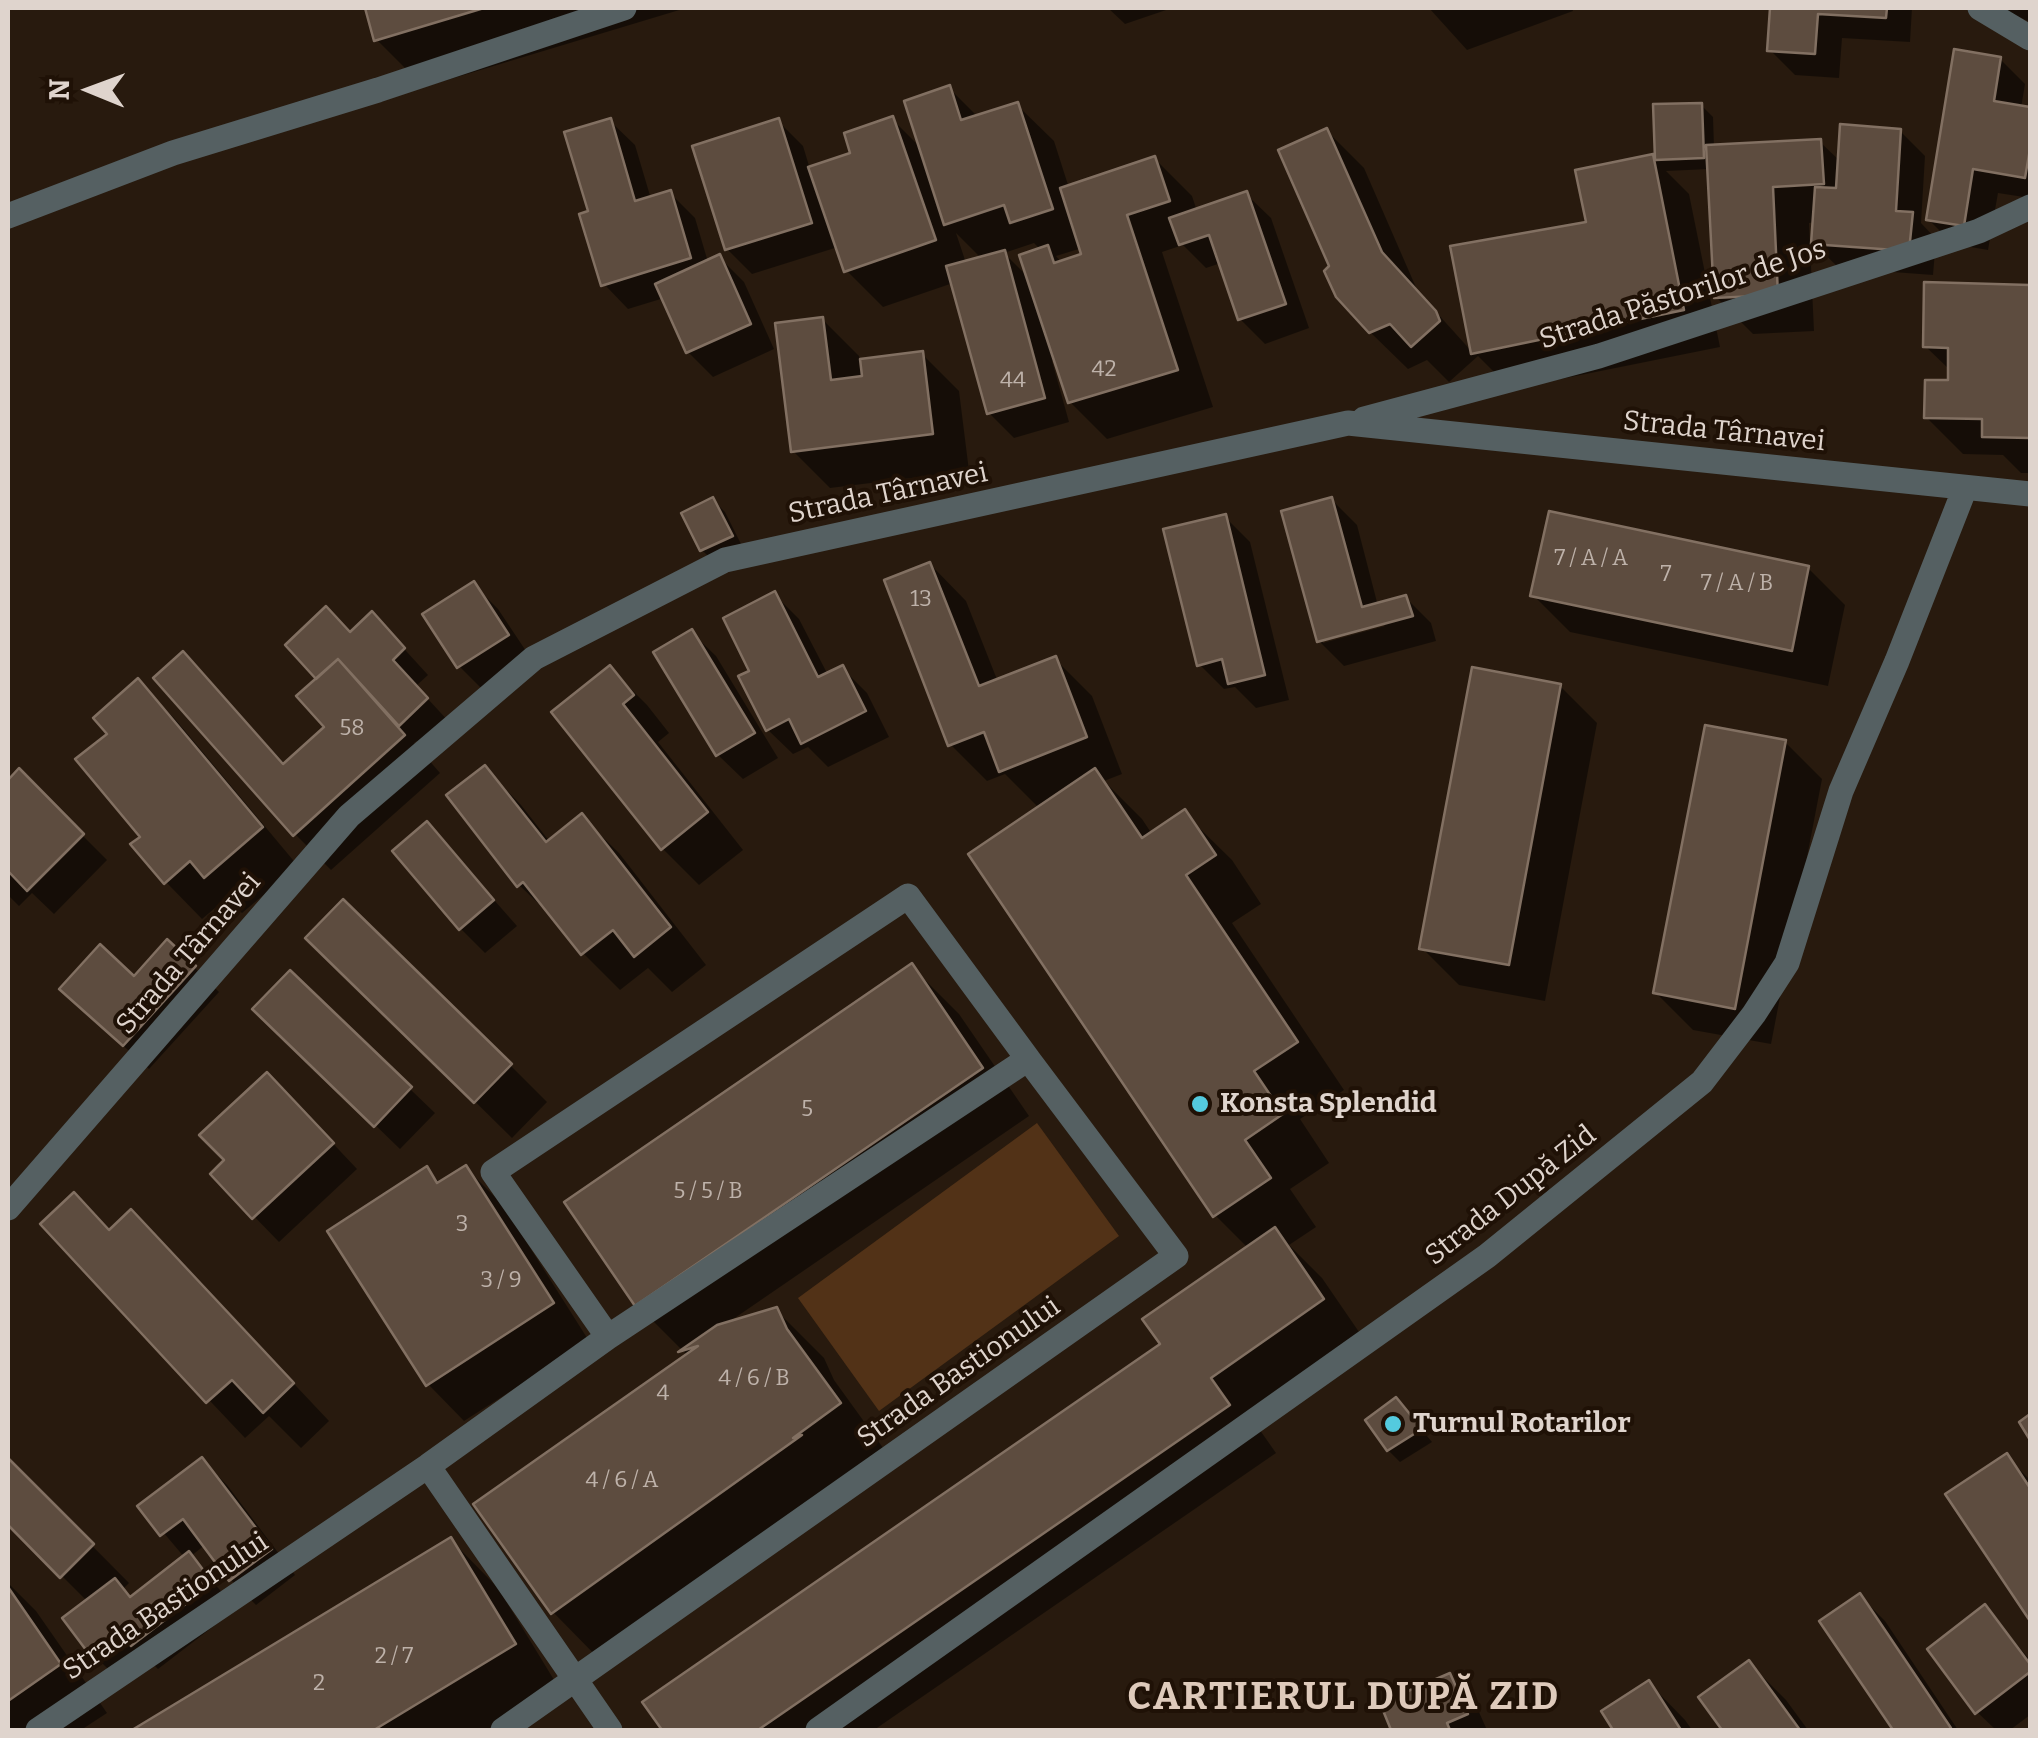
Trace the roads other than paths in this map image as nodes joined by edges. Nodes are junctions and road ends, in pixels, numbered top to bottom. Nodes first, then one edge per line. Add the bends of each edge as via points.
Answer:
1 (624, 8) edge
2 (1980, 8) edge
3 (2030, 38) edge
4 (2030, 207) edge
5 (8, 216) edge
6 (1348, 423) junction
7 (1965, 488) junction
8 (2030, 494) edge
9 (1028, 1059) junction
10 (8, 1208) edge
11 (608, 1337) junction
12 (428, 1466) junction
13 (575, 1680) junction
14 (38, 1730) edge
15 (503, 1730) edge
16 (610, 1730) edge
17 (818, 1730) edge

1 - 5 street via 173,153
2 - 3 street
4 - 6 street, Strada Păstorilor de Jos via 1979,231 1599,356
6 - 7 street, Strada Târnavei
6 - 10 street, Strada Târnavei via 725,560 534,658 349,816
7 - 8 street, Strada Târnavei
7 - 17 street, Strada După Zid via 1841,792 1787,963 1702,1082 1487,1256
9 - 11 street, Strada Bastionului
9 - 11 street, Strada Bastionului via 908,896 874,918 494,1172
9 - 13 street, Strada Bastionului via 1176,1256
11 - 12 street, Strada Bastionului
12 - 13 street
12 - 14 street, Strada Bastionului
13 - 15 street, Strada Bastionului
13 - 16 street

